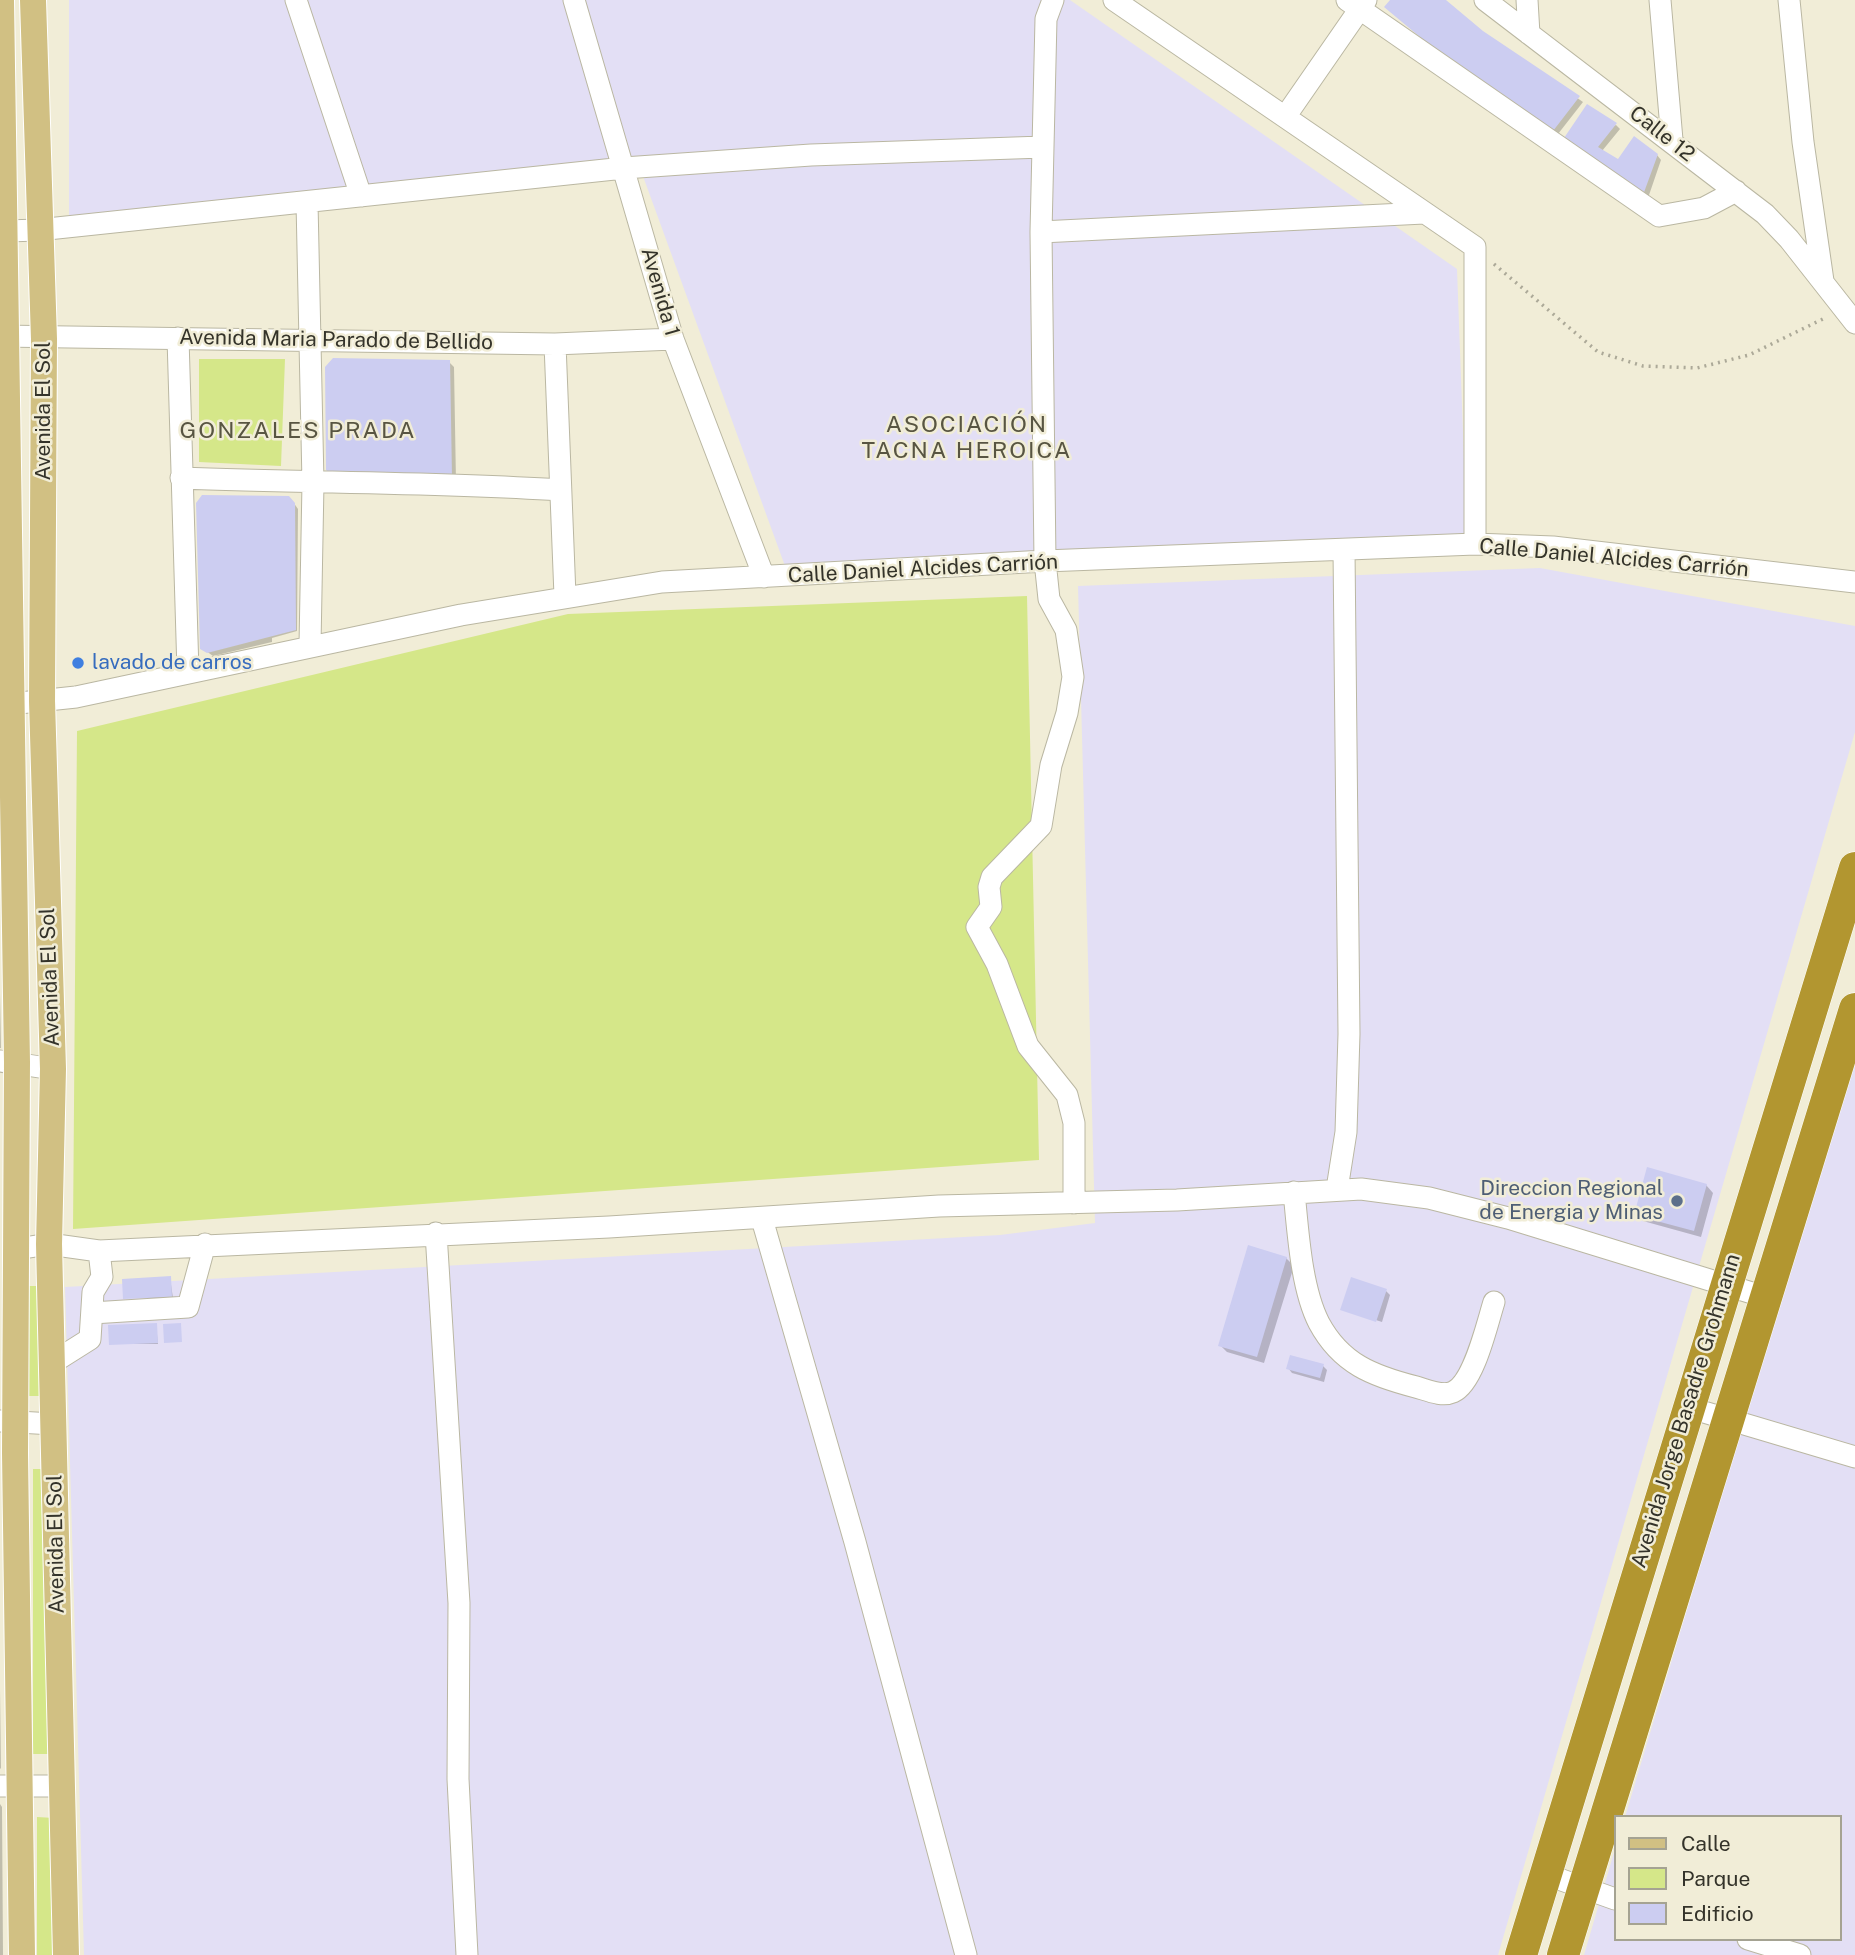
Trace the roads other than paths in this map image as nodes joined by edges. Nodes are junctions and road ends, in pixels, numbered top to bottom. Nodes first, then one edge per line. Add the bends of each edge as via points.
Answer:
1 (1, 0) edge
2 (33, 0) edge
3 (296, 0) edge
4 (575, 0) edge
5 (1054, 0) edge
6 (1114, 0) edge
7 (1485, 0) edge
8 (1527, 0) edge
9 (1660, 0) edge
10 (1790, 0) edge
11 (1358, 3) edge
12 (1529, 34) junction
13 (1285, 117) junction
14 (1672, 140) junction
15 (1043, 147) junction
16 (624, 168) junction
17 (1736, 191) junction
18 (360, 196) junction
19 (307, 202) junction
20 (1424, 213) junction
21 (38, 230) junction
22 (6, 231) junction
23 (1041, 232) junction
24 (1823, 283) junction
25 (1850, 316) edge
26 (3, 336) edge
27 (178, 338) junction
28 (309, 338) junction
29 (44, 339) junction
30 (673, 339) junction
31 (555, 344) junction
32 (181, 478) junction
33 (313, 483) junction
34 (559, 490) junction
35 (1475, 544) junction
36 (1344, 550) junction
37 (1045, 561) junction
38 (764, 578) junction
39 (1855, 582) edge
40 (565, 596) junction
41 (310, 645) junction
42 (188, 672) junction
43 (42, 701) junction
44 (5, 705) edge
45 (1855, 868) edge
46 (1855, 1009) edge
47 (8, 1061) edge
48 (53, 1069) junction
49 (1337, 1189) junction
50 (1294, 1192) junction
51 (1074, 1203) junction
52 (762, 1219) junction
53 (436, 1233) junction
54 (49, 1244) junction
55 (205, 1244) junction
56 (17, 1249) junction
57 (99, 1251) junction
58 (1724, 1286) junction
59 (1765, 1297) junction
60 (1494, 1302) dead end
61 (92, 1313) junction
62 (52, 1363) junction
63 (1688, 1407) junction
64 (1728, 1419) junction
65 (8, 1420) edge
66 (53, 1424) junction
67 (1855, 1457) edge
68 (9, 1786) edge
69 (62, 1786) junction
70 (1545, 1874) junction
71 (1583, 1890) junction
72 (1614, 1899) edge
73 (1754, 1941) edge
74 (22, 1955) edge
75 (66, 1955) edge
76 (467, 1955) edge
77 (966, 1955) edge
78 (1521, 1955) edge
79 (1563, 1955) edge
80 (1800, 1955) edge

1 - 22 main road, Avenida El Sol
2 - 21 main road, Avenida El Sol
3 - 18 street
4 - 16 street, Avenida 1
5 - 15 street via 1046,19
6 - 13 street
7 - 12 street, Calle 12
8 - 12 street
9 - 14 street
10 - 24 street via 1803,142
11 - 13 street
11 - 17 street via 1659,216 1704,208
12 - 14 street, Calle 12
13 - 20 street
14 - 17 street, Calle 12
15 - 16 street
15 - 23 street
16 - 18 street
16 - 30 street, Avenida 1
17 - 24 street, Calle 12 via 1789,239
18 - 19 street
19 - 21 street
19 - 28 street
20 - 23 street
20 - 35 street via 1475,247
21 - 22 street
21 - 29 main road, Avenida El Sol
22 - 26 main road, Avenida El Sol
23 - 37 street
24 - 25 street, Calle 12
26 - 29 street, Avenida Maria Parado de Bellido
26 - 44 main road, Avenida El Sol
27 - 28 street, Avenida Maria Parado de Bellido
27 - 29 street, Avenida Maria Parado de Bellido
27 - 32 street
28 - 31 street, Avenida Maria Parado de Bellido
28 - 33 street
29 - 43 main road, Avenida El Sol
30 - 31 street, Avenida Maria Parado de Bellido
30 - 38 street, Avenida 1
31 - 34 street
32 - 33 street
32 - 42 street
33 - 34 street
33 - 41 street
34 - 40 street
35 - 36 street, Calle Daniel Alcides Carrión
35 - 39 street, Calle Daniel Alcides Carrión via 1553,547
36 - 37 street, Calle Daniel Alcides Carrión
36 - 49 street via 1349,1034 1346,1132
37 - 38 street, Calle Daniel Alcides Carrión
37 - 51 street via 1049,599 1066,630 1073,677 1067,713 1051,765 1041,826 992,877 990,907 977,927 997,964 1028,1046 1067,1095 1074,1123
38 - 40 street, Calle Daniel Alcides Carrión via 662,582
40 - 41 street, Calle Daniel Alcides Carrión
41 - 42 street, Calle Daniel Alcides Carrión
42 - 43 street, Calle Daniel Alcides Carrión
43 - 44 street, Calle Daniel Alcides Carrión
43 - 48 main road, Avenida El Sol
44 - 47 main road, Avenida El Sol
45 - 58 highway, Avenida Jorge Basadre Grohmann
46 - 59 highway, Avenida Jorge Basadre Grohmann
47 - 48 street
47 - 56 main road, Avenida El Sol
48 - 54 main road, Avenida El Sol
49 - 50 street
49 - 58 street via 1429,1198
50 - 51 street
50 - 60 street via 1299,1238 1318,1320 1334,1348 1375,1377 1439,1393 1453,1392 1468,1378
51 - 52 street via 876,1209
52 - 53 street
52 - 77 street
53 - 55 street
53 - 76 street via 458,1603 458,1779
54 - 56 street
54 - 57 street
54 - 62 main road, Avenida El Sol
55 - 57 street
55 - 61 street via 188,1307
56 - 65 main road, Avenida El Sol
57 - 61 street via 102,1277 93,1292
58 - 59 street
58 - 63 highway, Avenida Jorge Basadre Grohmann
59 - 64 highway, Avenida Jorge Basadre Grohmann
61 - 62 street via 90,1339
62 - 66 main road, Avenida El Sol
63 - 64 street
63 - 70 highway, Avenida Jorge Basadre Grohmann
64 - 67 street
64 - 71 highway, Avenida Jorge Basadre Grohmann
65 - 66 street
65 - 68 main road, Avenida El Sol
66 - 69 main road, Avenida El Sol
68 - 69 street
68 - 74 main road, Avenida El Sol
69 - 75 main road, Avenida El Sol
70 - 71 street
70 - 78 highway, Avenida Jorge Basadre Grohmann
71 - 72 street
71 - 79 highway, Avenida Jorge Basadre Grohmann
73 - 80 street

